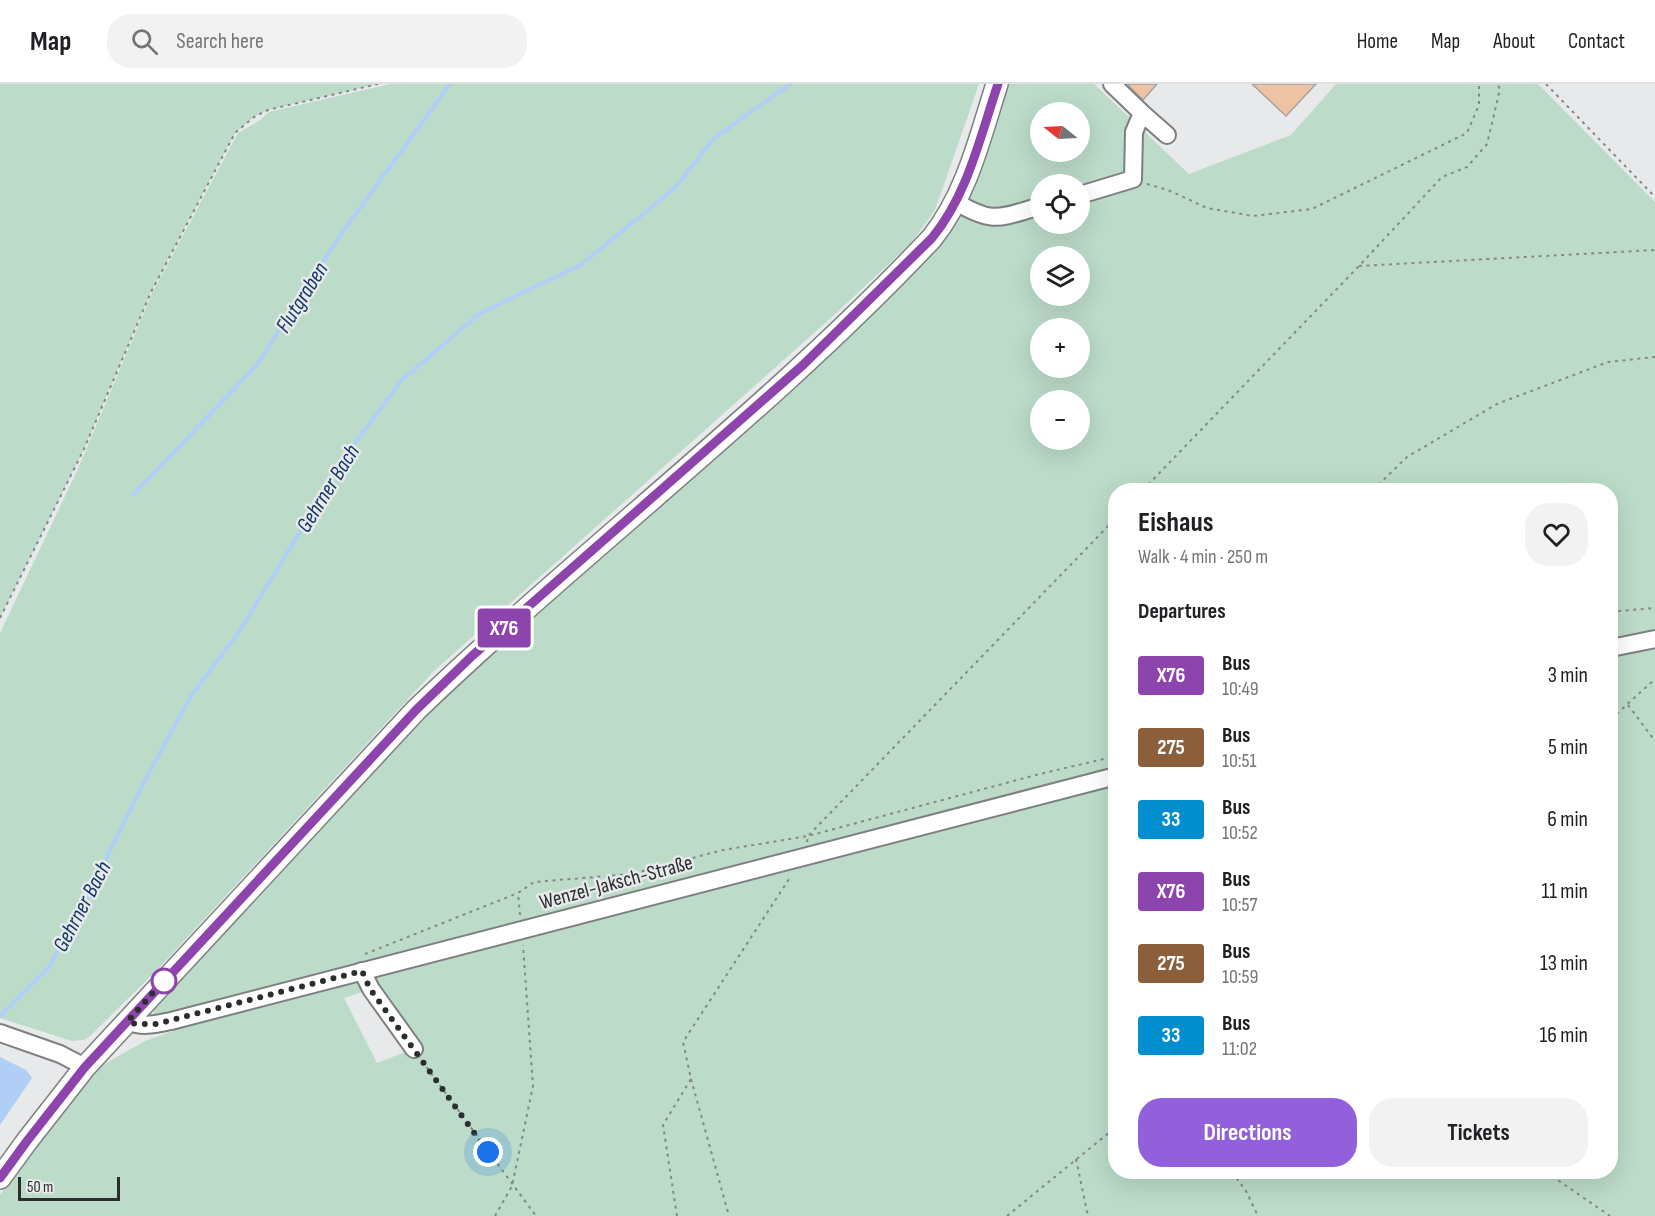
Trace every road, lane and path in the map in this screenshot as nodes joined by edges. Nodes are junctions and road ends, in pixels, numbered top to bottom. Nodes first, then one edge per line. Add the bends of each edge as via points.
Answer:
1 (378, 84) edge
2 (998, 84) edge
3 (1112, 84) edge
4 (1479, 84) edge
5 (1497, 84) edge
6 (1546, 84) edge
7 (1142, 113) junction
8 (1167, 135) dead end
9 (1133, 179) junction
10 (1090, 192) edge
11 (1655, 197) edge
12 (956, 202) junction
13 (1030, 209) edge
14 (1655, 250) edge
15 (1359, 267) junction
16 (1655, 357) edge
17 (1150, 483) edge
18 (1380, 483) edge
19 (1108, 526) edge
20 (1655, 608) edge
21 (1618, 611) edge
22 (0, 618) edge
23 (1655, 639) edge
24 (1618, 647) edge
25 (1655, 679) edge
26 (1628, 705) junction
27 (1618, 713) edge
28 (1655, 741) edge
29 (1108, 758) edge
30 (1108, 778) edge
31 (808, 836) junction
32 (803, 857) junction
33 (518, 893) junction
34 (522, 930) junction
35 (359, 964) junction
36 (128, 1021) junction
37 (0, 1033) edge
38 (414, 1049) joint
39 (85, 1067) junction
40 (691, 1079) junction
41 (1108, 1133) edge
42 (1076, 1159) junction
43 (0, 1178) edge
44 (1237, 1179) edge
45 (1556, 1179) edge
46 (512, 1186) junction
47 (495, 1216) edge
48 (536, 1216) edge
49 (677, 1216) edge
50 (729, 1216) edge
51 (1007, 1216) edge
52 (1088, 1216) edge
53 (1258, 1216) edge
54 (1610, 1216) edge

1 - 22 path via 268,110 235,133 151,292 84,448
2 - 12 main road
3 - 7 street
4 - 9 path via 1479,105 1467,133 1312,209 1253,216 1207,208
5 - 15 path via 1500,89 1487,144 1467,167 1442,177
6 - 11 path
7 - 8 street
7 - 9 street via 1134,132
9 - 10 street
12 - 13 street via 996,218
12 - 36 main road via 928,243 803,365 472,656 416,710
14 - 15 path
15 - 17 path
16 - 18 path via 1608,362 1497,404 1407,457
19 - 31 path
20 - 21 path
23 - 24 street
25 - 26 path
26 - 27 path
26 - 28 path
29 - 31 path
30 - 32 street, Wenzel-Jaksch-Straße
31 - 32 path
31 - 33 path via 723,850 631,874 534,882
32 - 34 street, Wenzel-Jaksch-Straße
32 - 40 path via 683,1042
33 - 34 path
33 - 35 path
34 - 35 street, Wenzel-Jaksch-Straße
34 - 46 path via 533,1086
35 - 36 street, Wenzel-Jaksch-Straße via 156,1024
35 - 38 street via 370,989
36 - 39 main road
37 - 39 street
38 - 46 path
39 - 43 main road
40 - 49 path via 663,1125
40 - 50 path
41 - 42 path
42 - 51 path
42 - 52 path
44 - 53 path
45 - 54 path
46 - 47 path
46 - 48 path

